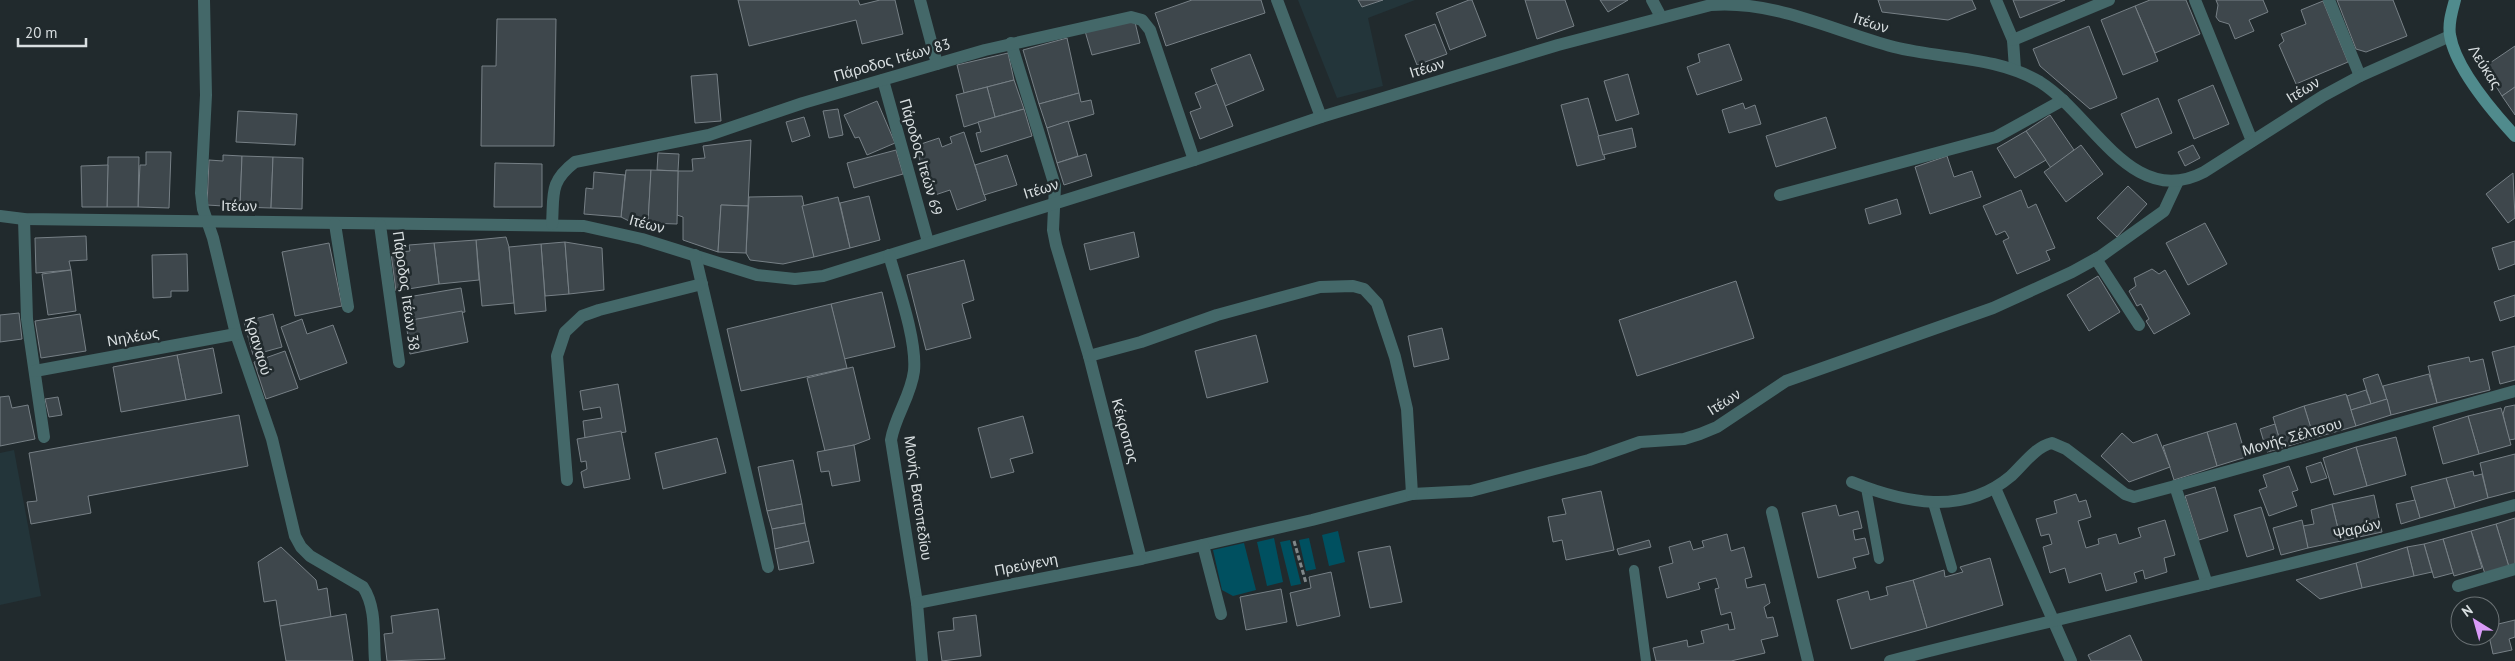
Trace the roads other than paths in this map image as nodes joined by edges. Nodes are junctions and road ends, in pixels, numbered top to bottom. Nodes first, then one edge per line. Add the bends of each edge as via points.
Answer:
1 (204, 0) edge
2 (920, 0) edge
3 (1277, 0) edge
4 (1652, 0) edge
5 (1996, 0) edge
6 (2109, 0) edge
7 (2196, 0) edge
8 (2329, 0) edge
9 (2455, 0) edge
10 (1661, 17) junction
11 (2450, 36) junction
12 (2013, 40) junction
13 (1011, 43) junction
14 (937, 64) junction
15 (2015, 69) junction
16 (2360, 76) junction
17 (882, 80) junction
18 (2063, 100) junction
19 (1321, 117) junction
20 (2515, 136) edge
21 (2252, 141) junction
22 (1194, 160) junction
23 (2178, 182) junction
24 (1780, 195) dead end
25 (1054, 202) junction
26 (0, 216) edge
27 (24, 219) junction
28 (207, 222) junction
29 (335, 224) junction
30 (552, 224) junction
31 (380, 225) junction
32 (928, 242) junction
33 (695, 255) junction
34 (890, 255) junction
35 (2096, 259) junction
36 (702, 284) junction
37 (348, 308) dead end
38 (2139, 325) dead end
39 (236, 334) junction
40 (1089, 356) junction
41 (399, 362) dead end
42 (35, 371) junction
43 (2515, 391) edge
44 (44, 437) dead end
45 (567, 480) dead end
46 (1852, 482) dead end
47 (2175, 486) junction
48 (1866, 488) junction
49 (1995, 488) junction
50 (1412, 494) junction
51 (1933, 503) junction
52 (2515, 505) edge
53 (1772, 512) dead end
54 (1203, 545) junction
55 (1142, 559) junction
56 (1879, 559) dead end
57 (768, 567) dead end
58 (1952, 568) dead end
59 (2515, 569) edge
60 (1634, 570) dead end
61 (2207, 584) junction
62 (2458, 586) dead end
63 (917, 603) junction
64 (1221, 614) dead end
65 (2053, 619) junction
66 (375, 661) edge
67 (922, 661) edge
68 (1646, 661) edge
69 (1808, 661) edge
70 (1890, 661) edge
71 (2071, 661) edge

1 - 28 street, Κραναού via 206,95 202,193
2 - 14 street
3 - 19 street
4 - 10 street
5 - 12 street
6 - 12 street
7 - 21 street
8 - 16 street
9 - 11 main road
10 - 15 street, Ιτέων via 1711,5 1741,4 1770,9 1894,47
10 - 19 street, Ιτέων
11 - 16 street, Ιτέων
11 - 20 main road, Λεύκας via 2465,70
12 - 15 street
13 - 14 street, Πάροδος Ιτέων 83
13 - 22 street, Πάροδος Ιτέων 83 via 1131,17 1142,20 1150,30
13 - 25 street, Κέκροπος via 1055,186
14 - 17 street, Πάροδος Ιτέων 83
15 - 18 street, Ιτέων via 2040,82
16 - 21 street, Ιτέων
17 - 30 street, Πάροδος Ιτέων 83 via 718,132 575,162 555,183
17 - 32 street, Πάροδος Ιτεών 69
18 - 23 street, Ιτέων via 2134,170 2163,182
18 - 24 street via 1996,138
19 - 22 street, Ιτέων
21 - 23 street, Ιτέων via 2204,172
22 - 25 street, Ιτέων
23 - 35 street, Ιτέων via 2164,211
25 - 32 street, Ιτέων
25 - 40 street, Κέκροπος via 1056,245
26 - 27 street, Ιτέων
27 - 28 street, Ιτέων
27 - 42 street via 27,319
28 - 29 street, Ιτέων
28 - 39 street, Κραναού
29 - 31 street, Ιτέων
29 - 37 street
30 - 31 street, Ιτέων
30 - 33 street, Ιτέων via 607,230
31 - 41 street, Πάροδος Ιτέων 38
32 - 34 street, Ιτέων
33 - 34 street, Ιτέων via 756,275 795,279 838,272
33 - 36 street
34 - 63 street, Μονής Βατοπεδίου via 914,358 911,388 891,440
35 - 38 street
35 - 50 street, Ιτέων via 1993,308 1786,381 1717,427 1684,440 1640,442 1589,460 1471,491
36 - 45 street via 599,310 582,316 565,332 557,356
36 - 57 street
39 - 42 street, Νηλέως
39 - 66 street, Κραναού via 272,439 295,536 310,556 363,587 368,594 372,604
40 - 50 street via 1217,315 1320,287 1353,286 1364,290 1377,303 1395,357 1407,408
40 - 55 street, Κέκροπος
42 - 44 street
43 - 47 street, Μονής Σέλτσου
46 - 48 street
47 - 49 street, Μονής Σέλτσου via 2134,497 2125,494 2066,449 2052,443 2039,450
47 - 61 street
48 - 51 street via 1897,498
48 - 56 lane
49 - 51 street via 1966,499
49 - 65 street
50 - 54 street
51 - 58 lane
52 - 61 street, Ψαρών
53 - 69 street
54 - 55 street
54 - 64 street
55 - 63 street, Πρεύγενη
59 - 62 street
60 - 68 lane
61 - 65 street, Ψαρών
63 - 67 street, Μονής Βατοπεδίου
65 - 70 street, Ψαρών
65 - 71 street

